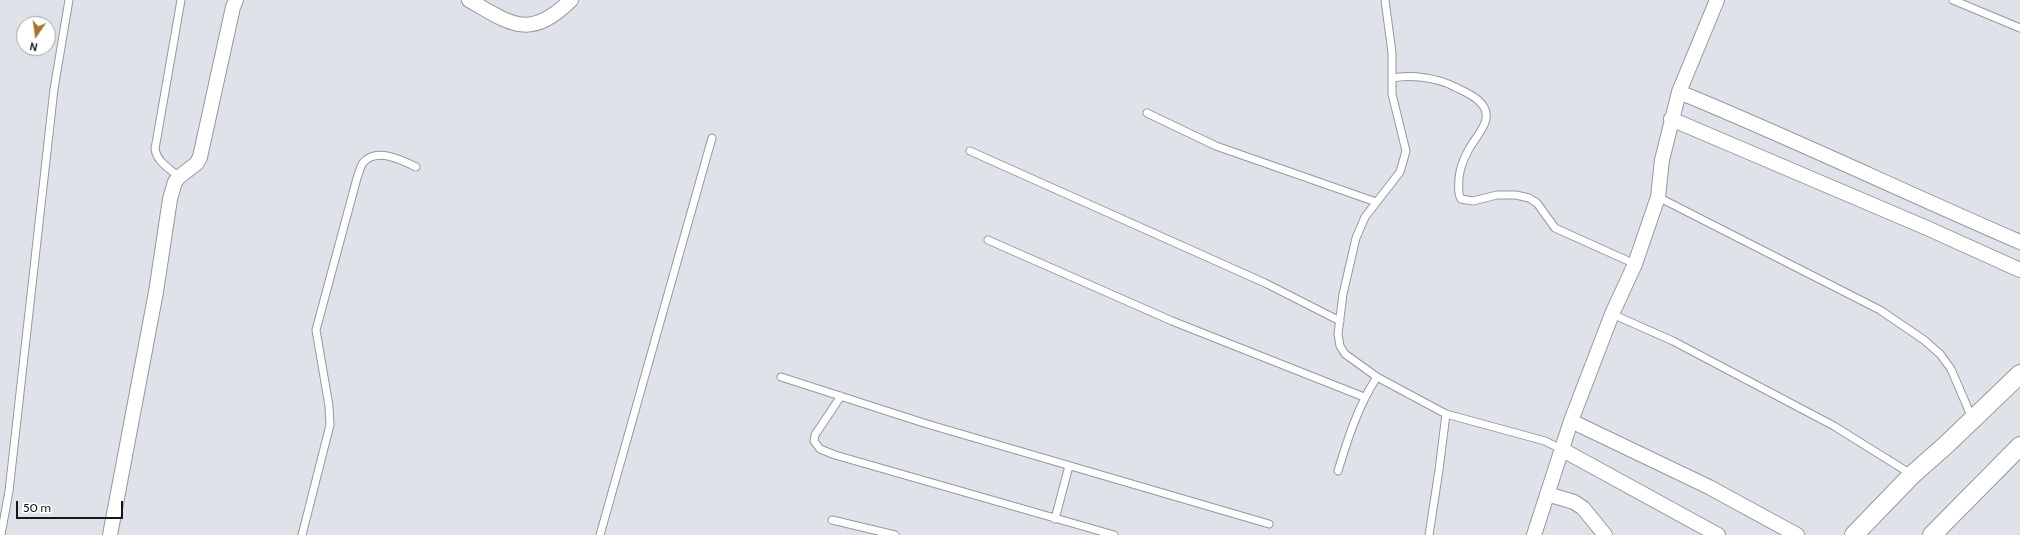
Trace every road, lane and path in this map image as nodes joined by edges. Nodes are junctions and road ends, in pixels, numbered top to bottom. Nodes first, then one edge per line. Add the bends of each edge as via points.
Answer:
1 (69, 0) edge
2 (181, 0) edge
3 (236, 0) edge
4 (469, 0) edge
5 (571, 0) edge
6 (1385, 0) edge
7 (1717, 0) edge
8 (1953, 0) edge
9 (2020, 28) edge
10 (1392, 78) junction
11 (1679, 92) junction
12 (1147, 113) dead end
13 (1671, 118) junction
14 (712, 138) dead end
15 (970, 152) dead end
16 (416, 167) dead end
17 (179, 177) junction
18 (1658, 197) junction
19 (1376, 202) junction
20 (988, 240) dead end
21 (2020, 242) edge
22 (1635, 264) junction
23 (2020, 270) edge
24 (1612, 314) junction
25 (1340, 321) junction
26 (2020, 374) edge
27 (781, 376) dead end
28 (1377, 377) junction
29 (841, 396) junction
30 (1364, 397) junction
31 (1446, 414) junction
32 (1973, 419) junction
33 (1571, 422) junction
34 (2020, 446) edge
35 (1561, 449) junction
36 (1069, 466) junction
37 (1338, 471) dead end
38 (1912, 475) junction
39 (1547, 494) junction
40 (1055, 519) junction
41 (832, 520) dead end
42 (1269, 524) dead end
43 (1, 535) edge
44 (110, 535) edge
45 (302, 535) edge
46 (600, 535) edge
47 (895, 535) edge
48 (1114, 535) edge
49 (1429, 535) edge
50 (1534, 535) edge
51 (1605, 535) edge
52 (1718, 535) edge
53 (1797, 535) edge
54 (1854, 535) edge
55 (1932, 535) edge

1 - 43 lane via 54,89 10,491
2 - 17 lane via 155,149 160,161
3 - 17 street via 200,157
4 - 5 street via 502,19 527,25 538,23 556,14
6 - 10 lane via 1392,53
7 - 11 street
8 - 9 lane
10 - 19 lane via 1392,94 1406,151 1400,172
10 - 22 lane via 1409,76 1451,85 1479,100 1485,108 1484,128 1460,168 1458,190 1461,199 1473,200 1497,194 1529,198 1537,203 1558,230
11 - 13 street
11 - 21 street via 1774,131
12 - 19 lane via 1216,146
13 - 18 street via 1662,160
13 - 23 street via 1920,224
14 - 46 lane
15 - 25 lane via 1265,283
16 - 45 lane via 384,156 367,160 362,164 357,178 316,330 330,425
17 - 44 street via 170,199 156,292
18 - 22 street
18 - 32 lane via 1880,310 1924,340 1940,354 1951,369
19 - 25 lane via 1365,217 1356,238 1343,294
20 - 30 lane via 1172,321
22 - 24 street
24 - 33 street
24 - 38 lane via 1672,341 1834,426
25 - 28 lane via 1338,334 1340,346 1345,354
26 - 32 street
27 - 29 lane
28 - 30 lane
28 - 31 lane
29 - 36 lane
29 - 40 lane via 815,436 814,441 820,449
30 - 37 lane
31 - 35 lane via 1538,439
31 - 49 lane
32 - 38 street
33 - 35 street
33 - 53 street via 1710,487
34 - 55 street
35 - 39 street
35 - 52 street
36 - 40 lane
36 - 42 lane
38 - 54 street
39 - 50 street
39 - 51 street via 1574,502 1583,508
40 - 48 lane
41 - 47 lane

